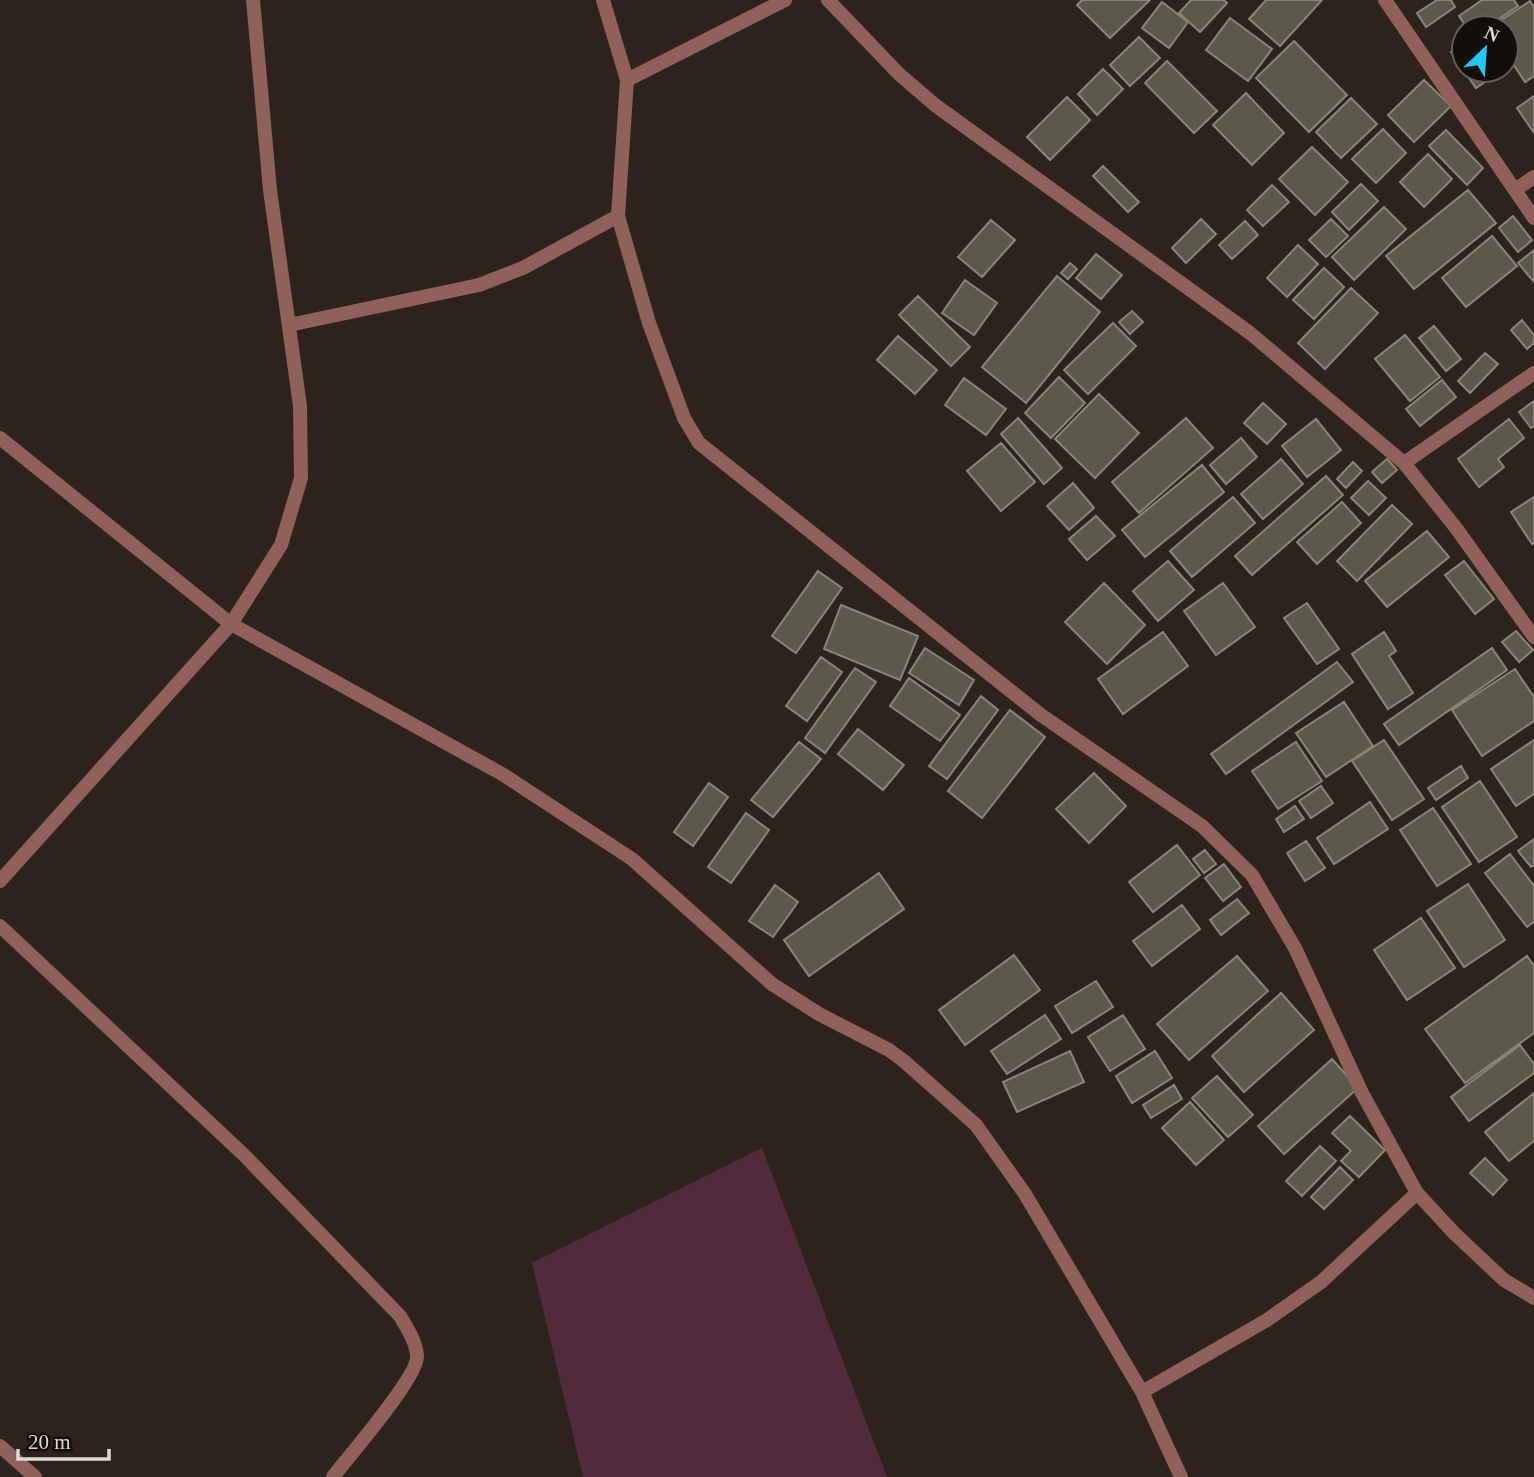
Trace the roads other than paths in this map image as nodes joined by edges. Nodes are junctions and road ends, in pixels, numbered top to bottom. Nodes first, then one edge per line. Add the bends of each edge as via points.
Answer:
1 (253, 0) edge
2 (603, 0) edge
3 (785, 0) edge
4 (828, 0) edge
5 (1385, 0) edge
6 (627, 80) junction
7 (1534, 177) edge
8 (1515, 190) junction
9 (618, 216) junction
10 (1534, 218) edge
11 (289, 326) junction
12 (1534, 373) edge
13 (0, 438) edge
14 (1404, 463) junction
15 (231, 624) junction
16 (1534, 636) edge
17 (0, 881) edge
18 (0, 926) edge
19 (1417, 1193) junction
20 (1534, 1298) edge
21 (1142, 1392) junction
22 (0, 1446) edge
23 (35, 1477) edge
24 (333, 1477) edge
25 (1181, 1477) edge

1 - 11 street via 270,190
2 - 6 street
3 - 6 street
4 - 14 street via 935,105 1250,333
5 - 8 street
6 - 9 street
7 - 8 street
8 - 10 street
9 - 11 street via 523,268 479,285
9 - 19 street via 649,323 684,418 699,443 1041,715 1202,826 1252,875 1296,948 1362,1093
11 - 15 street via 300,406 301,478 281,545
12 - 14 street
13 - 15 street
14 - 16 street
15 - 17 street
15 - 21 street via 502,774 632,859 772,984 905,1062 976,1125 1026,1194
18 - 24 street via 244,1155 400,1316 418,1359 408,1381
19 - 20 street via 1504,1280
19 - 21 street via 1321,1282 1267,1320
21 - 25 street
22 - 23 street

